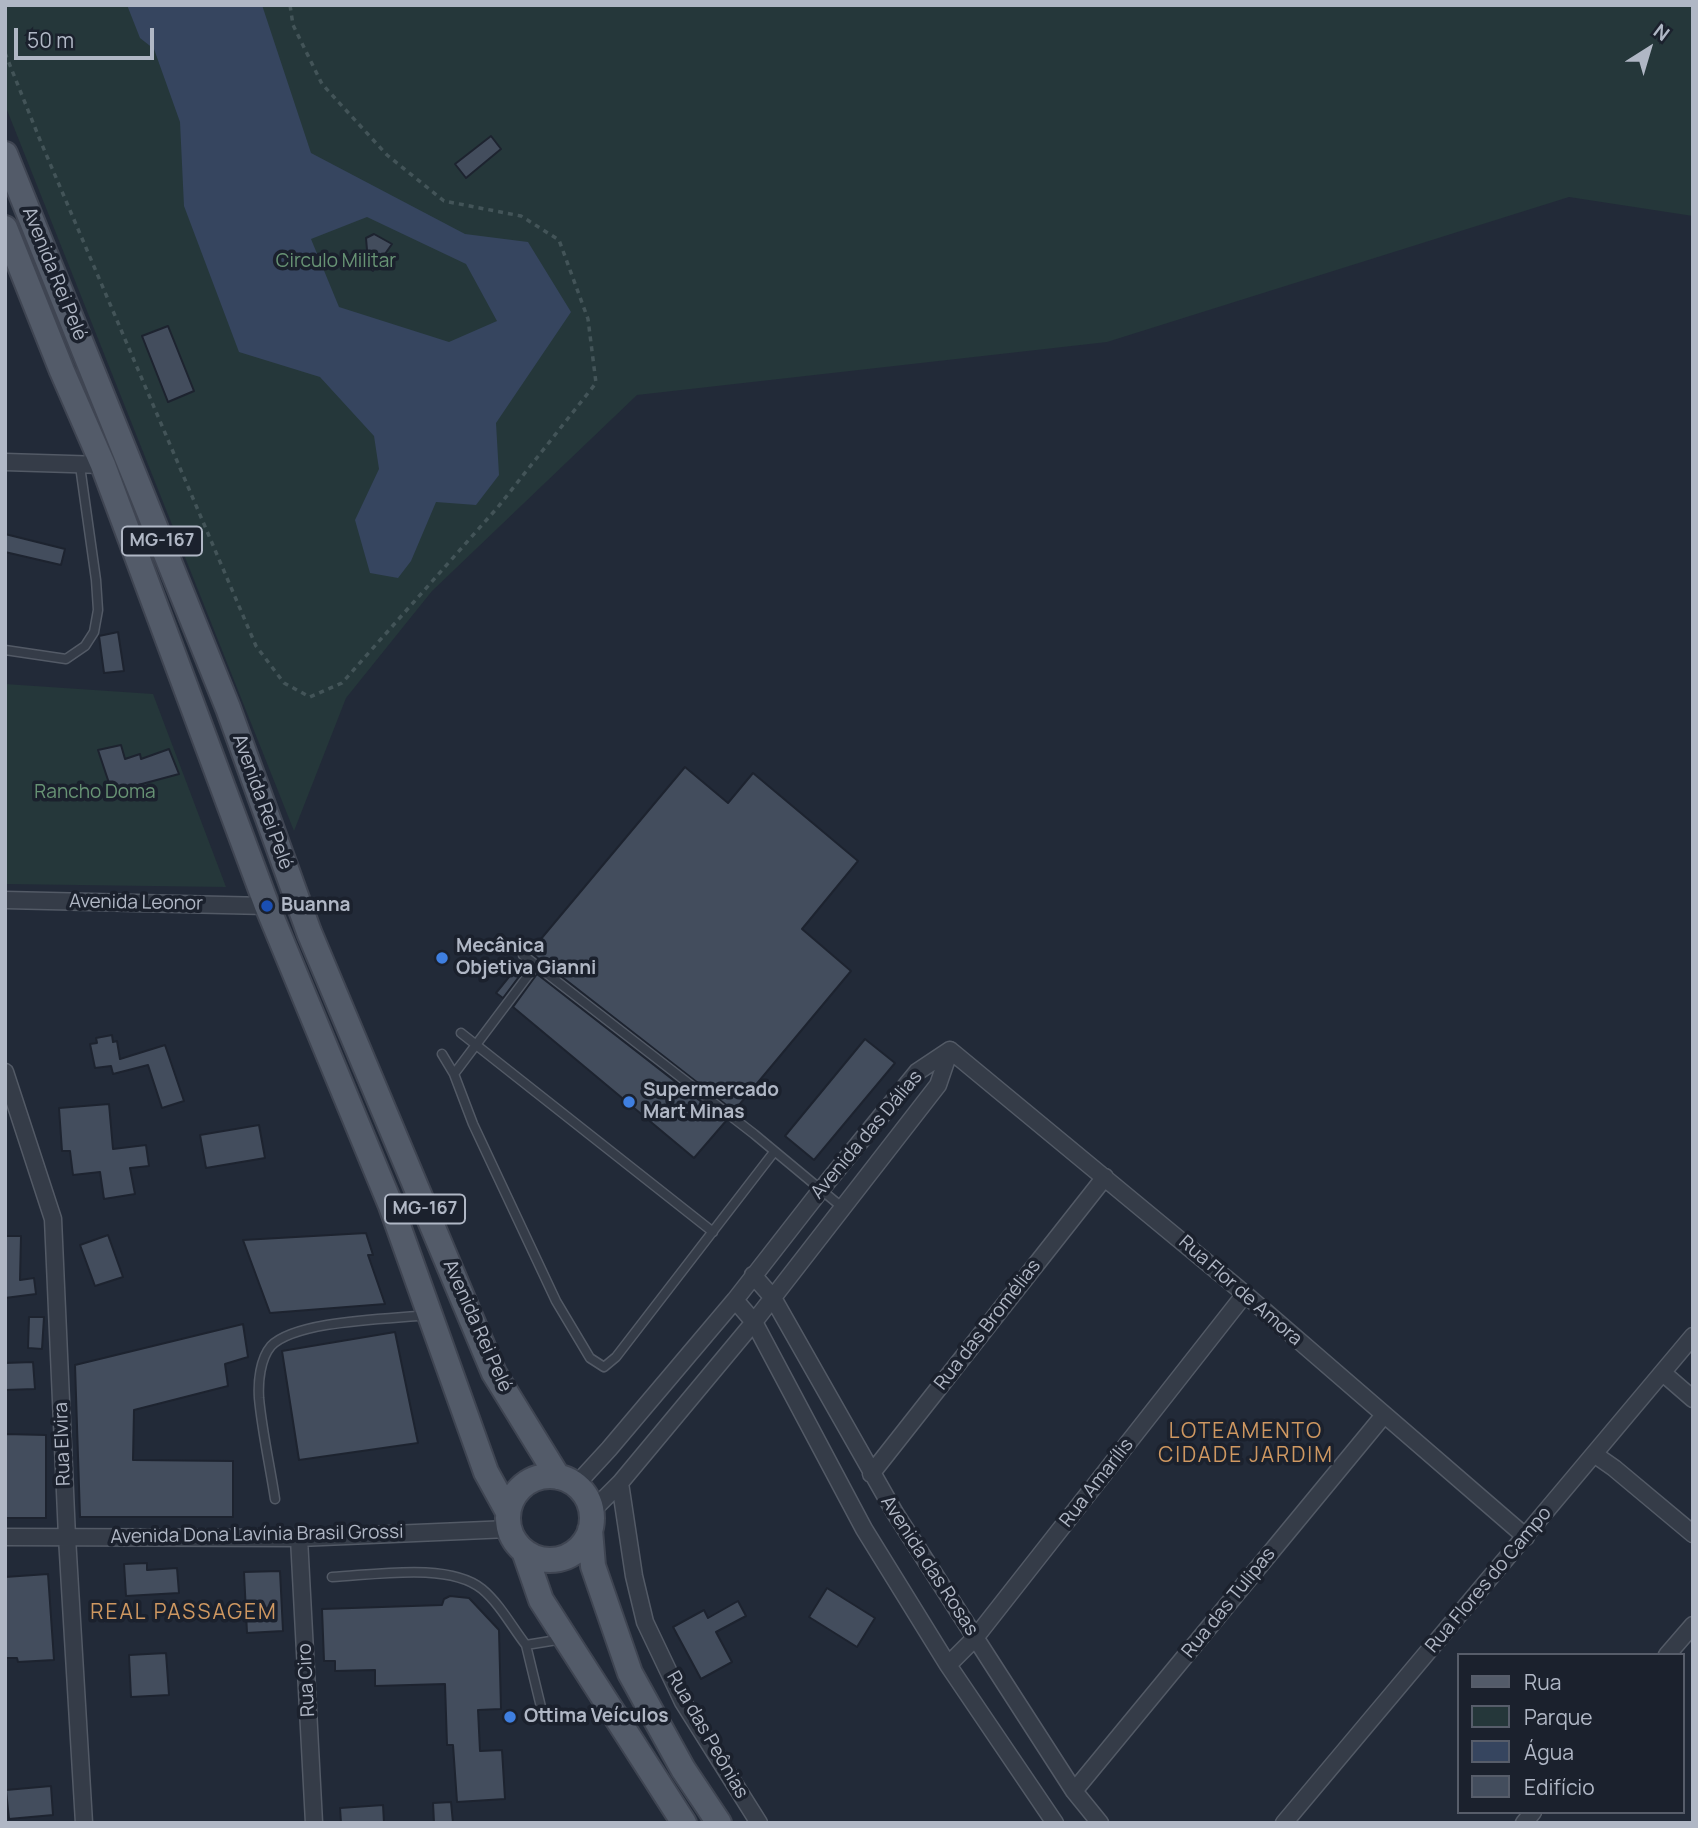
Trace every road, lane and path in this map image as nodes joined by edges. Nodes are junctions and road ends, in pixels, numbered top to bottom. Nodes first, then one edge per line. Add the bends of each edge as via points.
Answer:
1 (290, 5) edge
2 (5, 53) edge
3 (5, 153) edge
4 (5, 228) edge
5 (5, 462) edge
6 (92, 466) junction
7 (5, 650) edge
8 (5, 900) edge
9 (267, 906) junction
10 (523, 955) dead end
11 (536, 965) junction
12 (461, 1033) dead end
13 (476, 1046) junction
14 (950, 1050) junction
15 (442, 1054) dead end
16 (5, 1072) edge
17 (454, 1074) junction
18 (774, 1152) junction
19 (1105, 1177) junction
20 (820, 1191) junction
21 (843, 1208) junction
22 (713, 1232) junction
23 (754, 1275) junction
24 (1245, 1294) junction
25 (773, 1298) junction
26 (735, 1300) junction
27 (430, 1314) junction
28 (754, 1322) junction
29 (1693, 1336) edge
30 (1663, 1373) junction
31 (1693, 1399) edge
32 (1384, 1415) junction
33 (1594, 1454) junction
34 (871, 1474) junction
35 (567, 1481) junction
36 (620, 1483) junction
37 (275, 1499) dead end
38 (509, 1521) junction
39 (591, 1521) junction
40 (1693, 1534) edge
41 (5, 1537) edge
42 (66, 1537) junction
43 (1526, 1537) junction
44 (299, 1538) junction
45 (524, 1551) junction
46 (332, 1577) dead end
47 (1693, 1625) edge
48 (975, 1638) junction
49 (566, 1639) junction
50 (526, 1646) junction
51 (1669, 1653) edge
52 (948, 1665) junction
53 (541, 1707) dead end
54 (1074, 1791) junction
55 (84, 1823) edge
56 (314, 1823) edge
57 (684, 1823) edge
58 (719, 1823) edge
59 (759, 1823) edge
60 (1055, 1823) edge
61 (1100, 1823) edge
62 (1284, 1823) edge

1 - 2 path via 293,25 323,84 387,155 444,201 521,216 559,240 588,319 596,383 498,507 342,683 310,697 284,683 256,646
3 - 35 main road, Avenida Rei Pelé / MG-167 via 228,708 325,970 494,1373
4 - 6 main road, Avenida Rei Pelé / MG-167 via 62,371
5 - 6 street
6 - 7 lane via 98,610 94,632 85,646 66,659
6 - 9 main road, Avenida Rei Pelé / MG-167
8 - 9 street, Avenida Leonor
9 - 27 main road, Avenida Rei Pelé / MG-167 via 391,1206
10 - 11 lane
11 - 13 lane
11 - 18 lane
12 - 13 lane
13 - 17 lane
13 - 22 lane
14 - 19 street, Rua Flor de Amora
14 - 20 street, Avenida das Dálias via 917,1072
14 - 21 street, Avenida das Dálias via 938,1085
15 - 17 lane
16 - 42 street, Rua Elvira via 53,1219
17 - 22 lane via 556,1301 598,1365 604,1367 616,1357
18 - 20 lane
18 - 22 lane
19 - 24 street, Rua Flor de Amora
19 - 34 street, Rua das Bromélias
20 - 21 lane
20 - 23 street, Avenida das Dálias
21 - 25 street, Avenida das Dálias
23 - 25 street, Avenida das Rosas
23 - 26 street, Avenida das Dálias
24 - 32 street, Rua Flor de Amora
24 - 48 street, Rua Amarílis
25 - 28 street, Avenida das Dálias
25 - 34 street, Avenida das Rosas
26 - 28 street, Avenida das Rosas
26 - 35 street, Avenida das Dálias
27 - 37 lane via 314,1327 280,1339 269,1348 262,1363 259,1397
27 - 38 main road, Avenida Rei Pelé / MG-167 via 486,1472
28 - 36 street, Avenida das Dálias
28 - 52 street, Avenida das Rosas via 864,1529
29 - 30 street, Rua Flores do Campo
30 - 31 street
30 - 33 street, Rua Flores do Campo
32 - 43 street, Rua Flor de Amora
32 - 54 street, Rua das Tulipas
33 - 40 street
33 - 43 street, Rua Flores do Campo
34 - 48 street, Avenida das Rosas
35 - 38 main road via 547,1476 526,1484 517,1492
35 - 39 main road via 586,1497
36 - 39 street, Avenida das Dálias
36 - 59 street, Rua das Peônias via 645,1622 683,1702
38 - 44 street, Avenida Dona Lavínia Brasil Grossi
38 - 45 main road
39 - 45 main road via 584,1542 563,1558 536,1558
39 - 58 main road via 593,1566 630,1674
41 - 42 street, Avenida Dona Lavínia Brasil Grossi
42 - 44 street, Avenida Dona Lavínia Brasil Grossi
42 - 55 street, Rua Elvira
43 - 62 street, Rua Flores do Campo
44 - 56 street, Rua Ciro
45 - 49 main road via 541,1600
46 - 50 lane via 462,1577 492,1599
47 - 51 street
48 - 52 street, Rua Amarílis
48 - 54 street, Avenida das Rosas
49 - 50 lane
49 - 57 main road
50 - 53 lane
52 - 60 street, Avenida das Rosas
54 - 61 street, Avenida das Rosas

